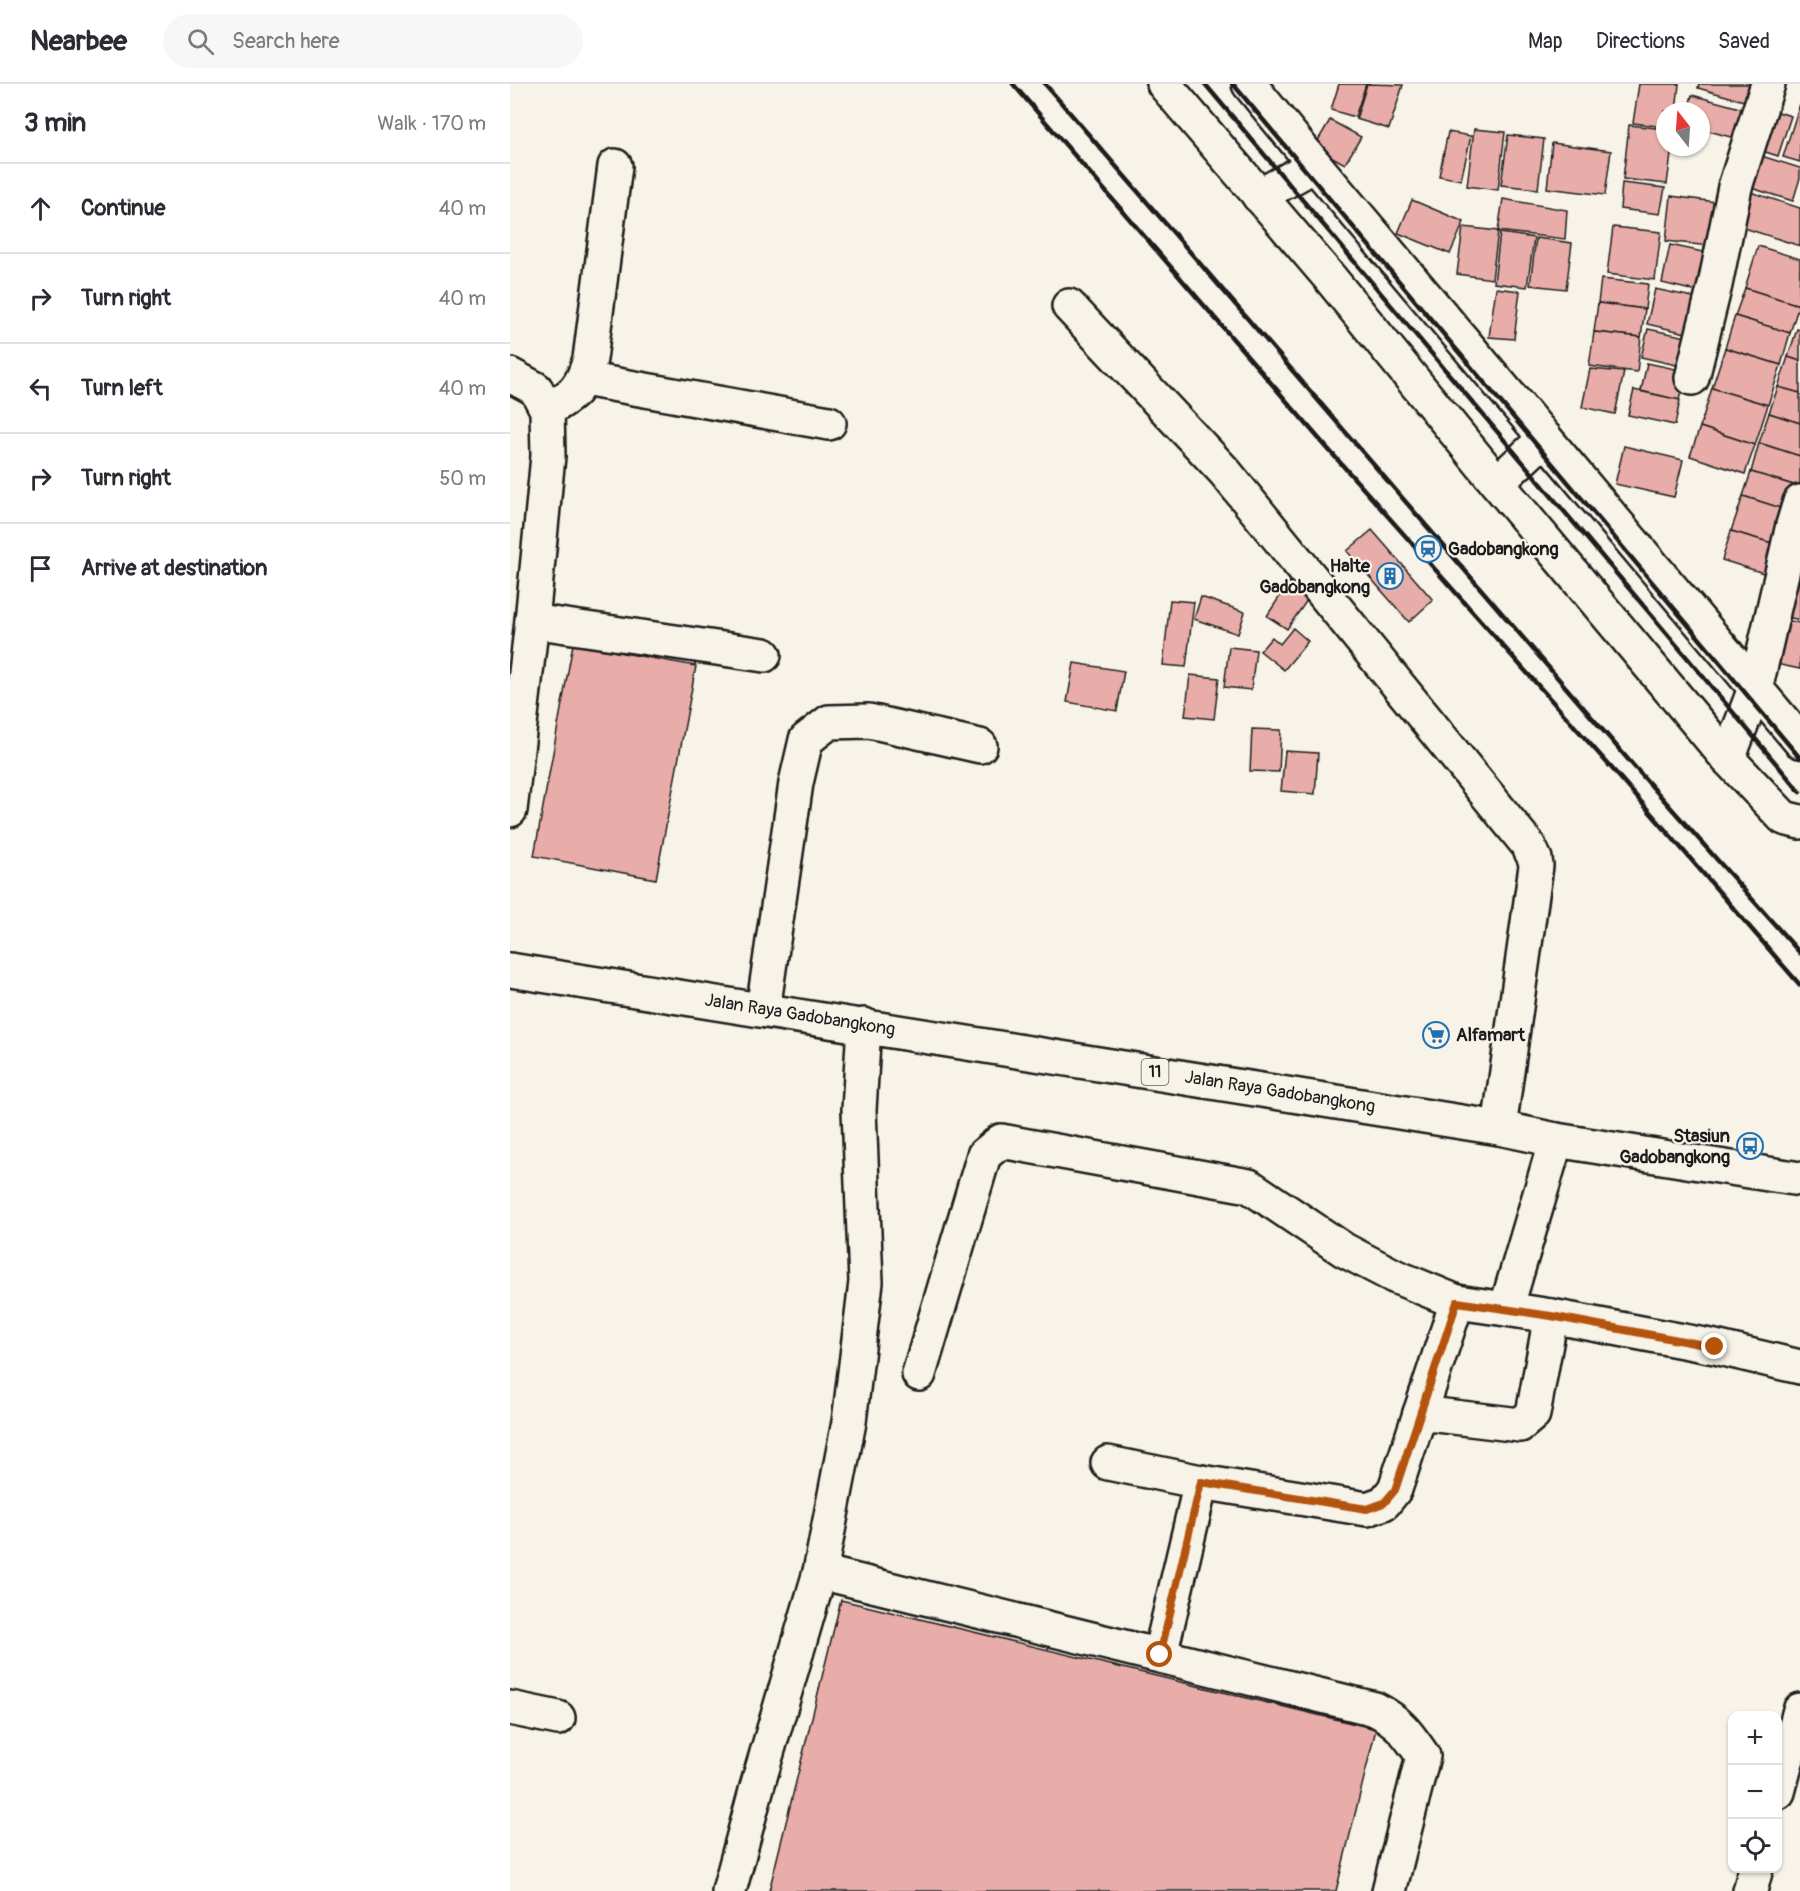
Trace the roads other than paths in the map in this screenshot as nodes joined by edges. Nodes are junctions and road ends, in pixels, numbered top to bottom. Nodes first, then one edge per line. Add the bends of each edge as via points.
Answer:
1 (1164, 84) edge
2 (1249, 84) edge
3 (1768, 84) edge
4 (1315, 165) junction
5 (615, 166) dead end
6 (1259, 196) junction
7 (1069, 306) dead end
8 (510, 375) edge
9 (1692, 378) dead end
10 (584, 379) junction
11 (547, 410) junction
12 (829, 423) dead end
13 (1545, 438) junction
14 (1497, 483) junction
15 (1800, 502) edge
16 (532, 621) junction
17 (764, 656) dead end
18 (1756, 686) junction
19 (1800, 741) edge
20 (980, 746) dead end
21 (1728, 759) junction
22 (511, 789) edge
23 (1800, 822) edge
24 (510, 970) edge
25 (763, 1010) junction
26 (864, 1025) junction
27 (1498, 1128) junction
28 (1556, 1140) junction
29 (1800, 1179) edge
30 (1457, 1302) junction
31 (1506, 1310) junction
32 (1551, 1316) junction
33 (1800, 1366) edge
34 (919, 1374) dead end
35 (1420, 1413) junction
36 (1108, 1463) dead end
37 (1201, 1482) junction
38 (820, 1572) junction
39 (1160, 1655) junction
40 (510, 1708) edge
41 (1800, 1710) edge
42 (558, 1718) dead end
43 (1782, 1777) edge
44 (1755, 1873) edge
45 (729, 1891) edge
46 (1389, 1891) edge
47 (1750, 1891) edge

1 - 6 main road
2 - 4 main road
3 - 9 main road via 1735,187
4 - 6 main road
4 - 13 main road
5 - 10 main road via 590,359
6 - 14 main road
7 - 27 main road via 1225,472 1528,845 1536,866
8 - 11 main road via 536,389
10 - 11 main road via 575,391
10 - 12 main road
11 - 16 main road via 548,456
13 - 14 main road
13 - 18 main road
14 - 21 main road
15 - 18 main road
16 - 17 main road
16 - 22 main road
18 - 19 main road
18 - 21 main road
20 - 25 main road via 869,721 829,722 806,740 796,783
21 - 23 main road via 1784,818
24 - 25 main road, Jalan Raya Gadobangkong / 11
25 - 26 main road, Jalan Raya Gadobangkong / 11
26 - 27 main road, Jalan Raya Gadobangkong / 11
26 - 38 main road via 859,1110 866,1282 849,1422
27 - 28 main road, Jalan Raya Gadobangkong / 11
28 - 29 main road, Jalan Raya Gadobangkong / 11
28 - 31 main road
30 - 31 main road
30 - 34 main road via 1344,1250 1249,1186 1001,1141 984,1155
30 - 35 main road
31 - 32 main road
32 - 33 main road
32 - 35 main road via 1533,1414 1520,1425
35 - 37 main road via 1395,1490 1384,1503 1367,1509
36 - 37 main road
37 - 39 main road
38 - 39 main road
38 - 45 main road
39 - 46 main road via 1375,1709 1392,1717 1405,1730 1423,1756
40 - 42 main road
41 - 43 main road
44 - 47 main road

